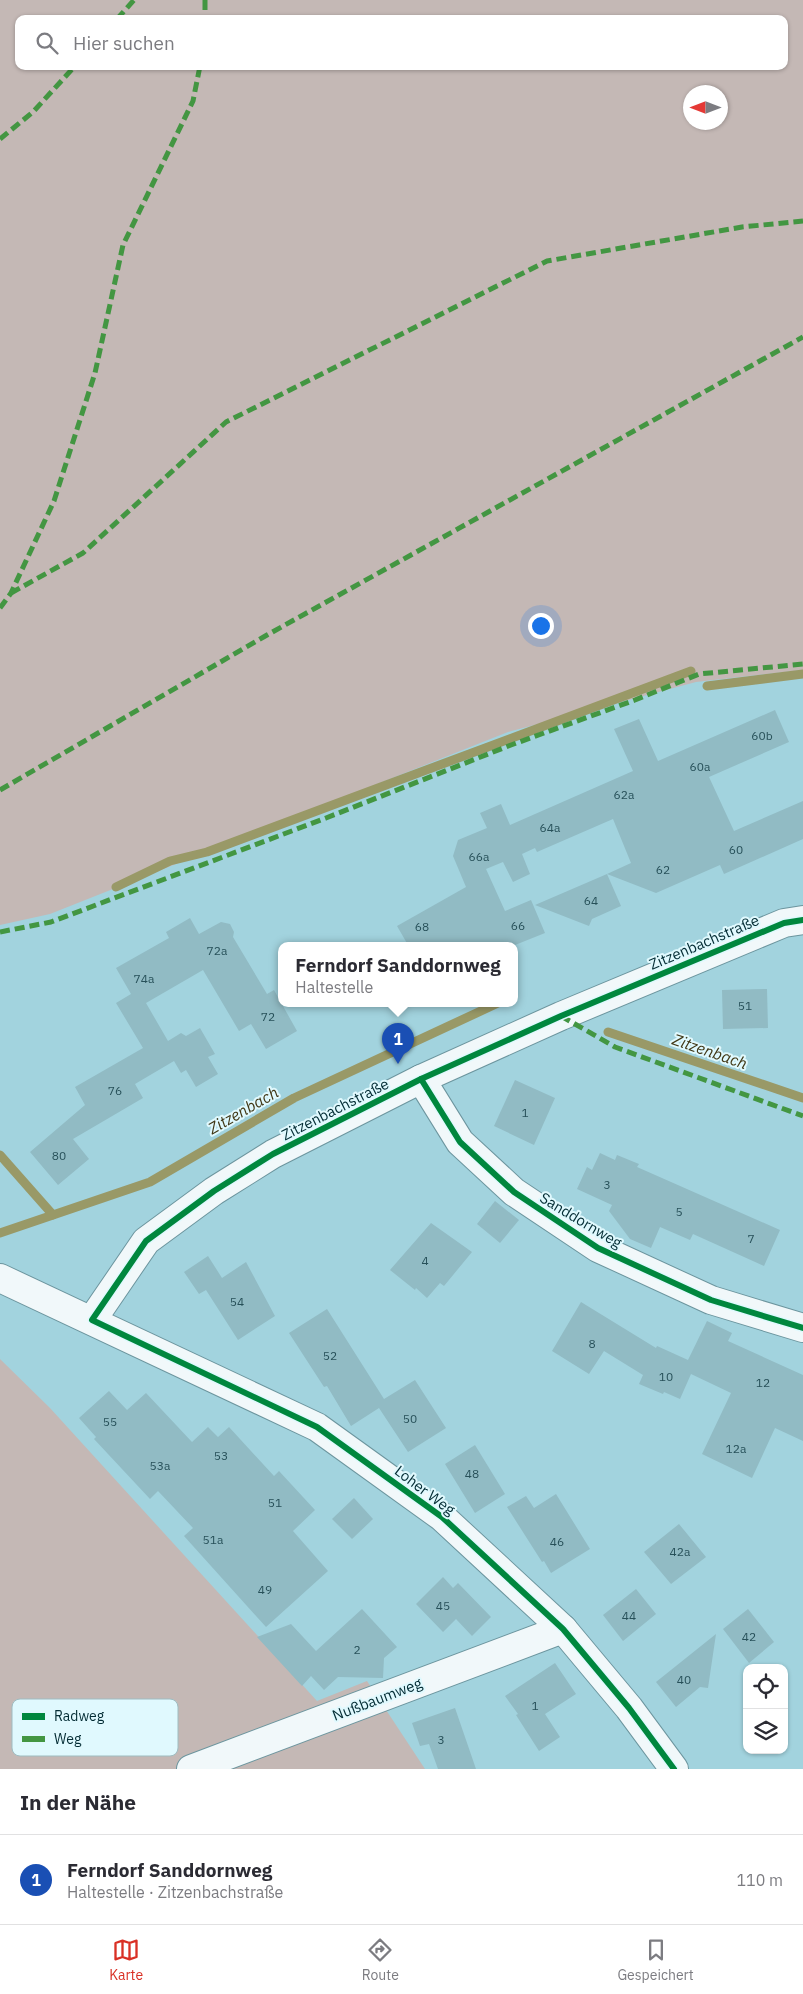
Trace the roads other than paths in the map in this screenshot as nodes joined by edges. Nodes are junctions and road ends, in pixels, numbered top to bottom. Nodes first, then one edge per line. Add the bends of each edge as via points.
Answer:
1 (803, 920) edge
2 (421, 1079) junction
3 (0, 1278) edge
4 (92, 1320) junction
5 (803, 1328) edge
6 (563, 1629) junction
7 (191, 1769) edge
8 (674, 1769) edge

1 - 2 street, Zitzenbachstraße via 784,923 561,1016
2 - 4 street, Zitzenbachstraße via 273,1154 214,1190 146,1240
2 - 5 street, Sanddornweg via 460,1142 514,1192 598,1248 711,1300
3 - 4 street, Loher Weg
4 - 6 street, Loher Weg via 317,1427 442,1517
6 - 7 street, Nußbaumweg
6 - 8 street, Loher Weg via 629,1708

